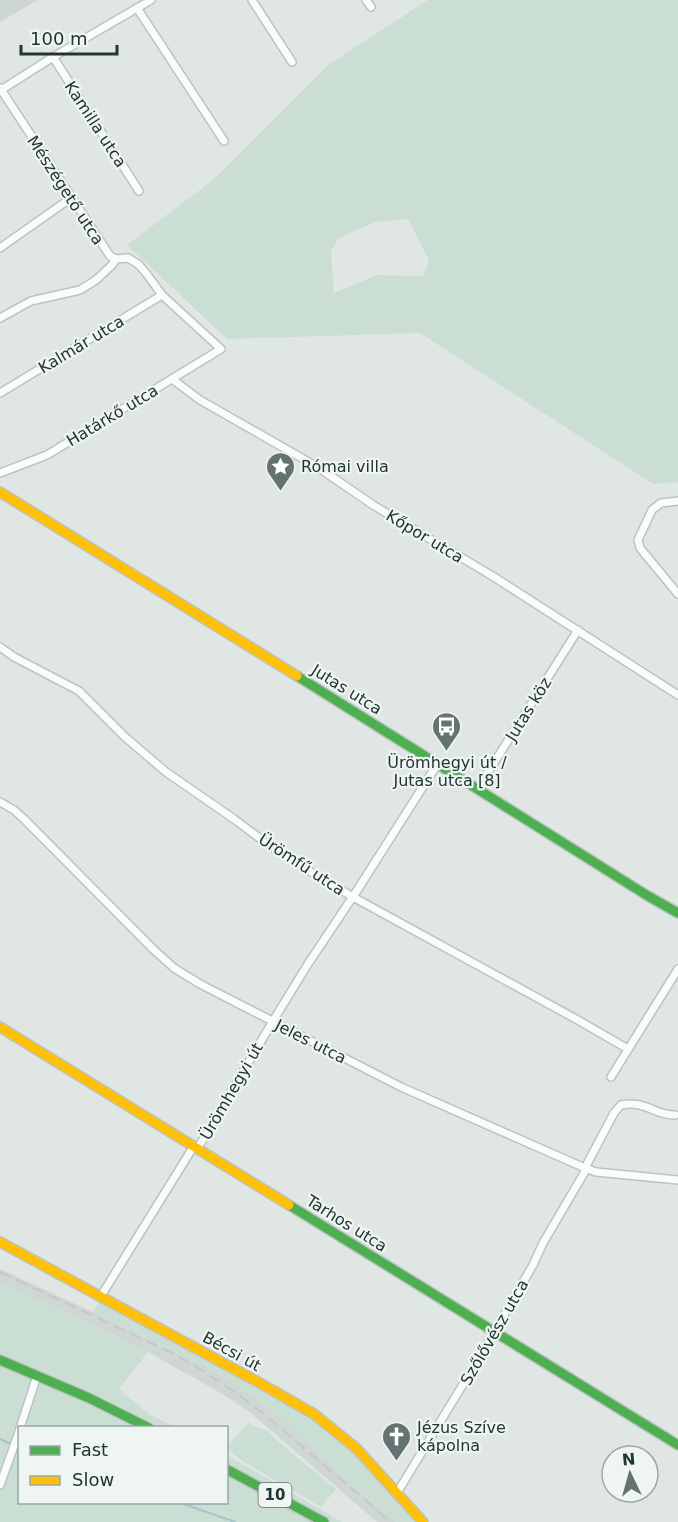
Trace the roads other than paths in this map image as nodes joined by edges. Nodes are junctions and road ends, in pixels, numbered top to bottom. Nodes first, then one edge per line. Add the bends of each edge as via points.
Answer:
1 (151, 0) edge
2 (252, 0) edge
3 (137, 8) junction
4 (53, 57) junction
5 (292, 62) dead end
6 (1, 89) edge
7 (224, 141) dead end
8 (139, 191) dead end
9 (71, 198) junction
10 (0, 248) edge
11 (116, 259) junction
12 (162, 295) junction
13 (0, 318) edge
14 (221, 349) joint
15 (172, 379) junction
16 (0, 393) edge
17 (0, 473) edge
18 (0, 492) edge
19 (678, 501) edge
20 (678, 594) edge
21 (578, 630) junction
22 (0, 646) edge
23 (678, 695) edge
24 (438, 763) junction
25 (478, 788) junction
26 (0, 802) edge
27 (353, 897) junction
28 (678, 912) edge
29 (678, 969) edge
30 (273, 1021) junction
31 (0, 1027) edge
32 (628, 1049) junction
33 (611, 1077) dead end
34 (675, 1115) dead end
35 (195, 1148) junction
36 (586, 1168) junction
37 (678, 1180) edge
38 (0, 1242) edge
39 (101, 1296) junction
40 (494, 1333) junction
41 (0, 1360) edge
42 (37, 1376) junction
43 (20, 1426) edge
44 (145, 1426) edge
45 (18, 1433) edge
46 (678, 1445) edge
47 (228, 1470) edge
48 (0, 1485) edge
49 (397, 1492) junction
50 (324, 1522) edge
51 (423, 1522) edge

1 - 3 street
2 - 5 street
3 - 4 street
3 - 7 street
4 - 6 street
4 - 8 street, Kamilla utca
6 - 9 street, Mészégető utca
9 - 10 street
9 - 11 street, Mészégető utca via 103,248
11 - 12 street, Mészégető utca via 128,258 138,264
11 - 13 street via 80,290 31,301
12 - 14 street, Mészégető utca
12 - 16 street, Kalmár utca
14 - 15 street, Határkő utca
15 - 17 street, Határkő utca via 47,455
15 - 21 street, Kőpor utca via 200,400 319,468
18 - 24 street, Jutas utca
19 - 20 street via 656,506 638,540 652,564
21 - 23 street, Kőpor utca
21 - 25 street, Jutas köz
22 - 27 street, Ürömfű utca via 80,691 166,772 266,843
24 - 25 street, Jutas utca
24 - 27 street, Ürömhegyi út
25 - 28 street, Jutas utca
26 - 30 street, Jeles utca via 24,819 174,968
27 - 30 street, Ürömhegyi út
27 - 32 street, Ürömfű utca
29 - 32 street
30 - 35 street, Ürömhegyi út
30 - 36 street, Jeles utca via 401,1087
31 - 35 street, Tarhos utca
32 - 33 street
34 - 36 street, Szőlővész utca via 636,1104 621,1106
35 - 39 street, Ürömhegyi út
35 - 40 street, Tarhos utca
36 - 37 street, Jeles utca
36 - 40 street, Szőlővész utca
38 - 39 street, Bécsi út
39 - 49 street, Bécsi út via 314,1414 357,1449
40 - 46 street, Tarhos utca
40 - 49 street, Szőlővész utca
41 - 42 street
42 - 43 street
42 - 44 street
45 - 48 street
47 - 50 street, 10
49 - 51 street, Bécsi út

